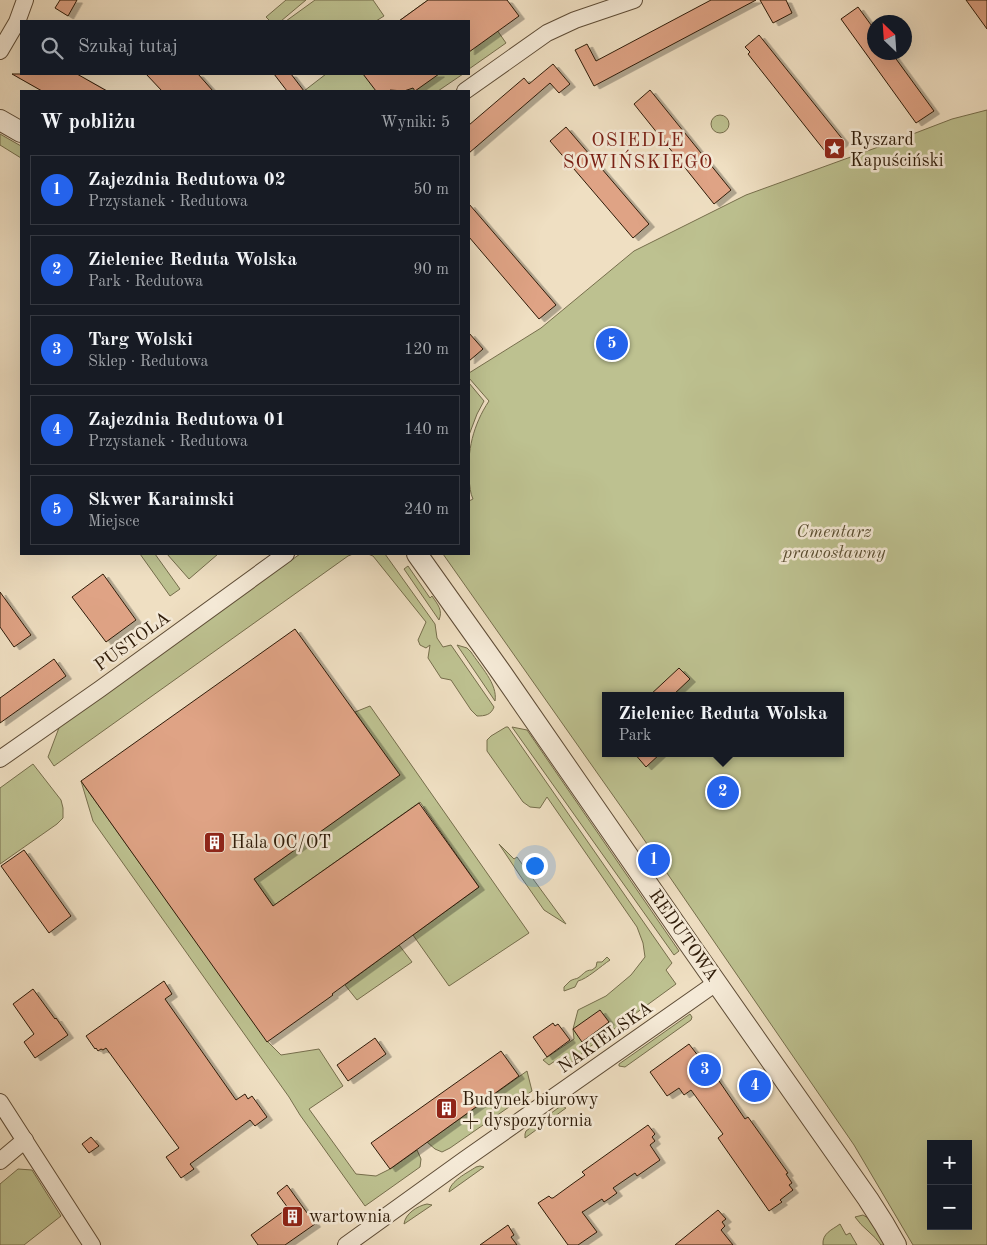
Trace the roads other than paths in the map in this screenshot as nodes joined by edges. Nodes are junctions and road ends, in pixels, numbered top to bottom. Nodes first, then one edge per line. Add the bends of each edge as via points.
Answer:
1 (25, 0) edge
2 (629, 1) edge
3 (0, 52) edge
4 (466, 90) edge
5 (0, 120) edge
6 (20, 131) edge
7 (285, 555) edge
8 (418, 555) edge
9 (0, 760) edge
10 (716, 983) junction
11 (0, 1102) edge
12 (25, 1140) junction
13 (0, 1161) edge
14 (92, 1245) edge
15 (346, 1245) edge
16 (896, 1245) edge

1 - 3 street
2 - 4 street via 547,33
5 - 6 street
7 - 9 street, PUSTOLA
8 - 10 street, REDUTOWA
10 - 15 street, NAKIELSKA
10 - 16 street, REDUTOWA via 868,1199
11 - 12 street
12 - 13 street
12 - 14 street

